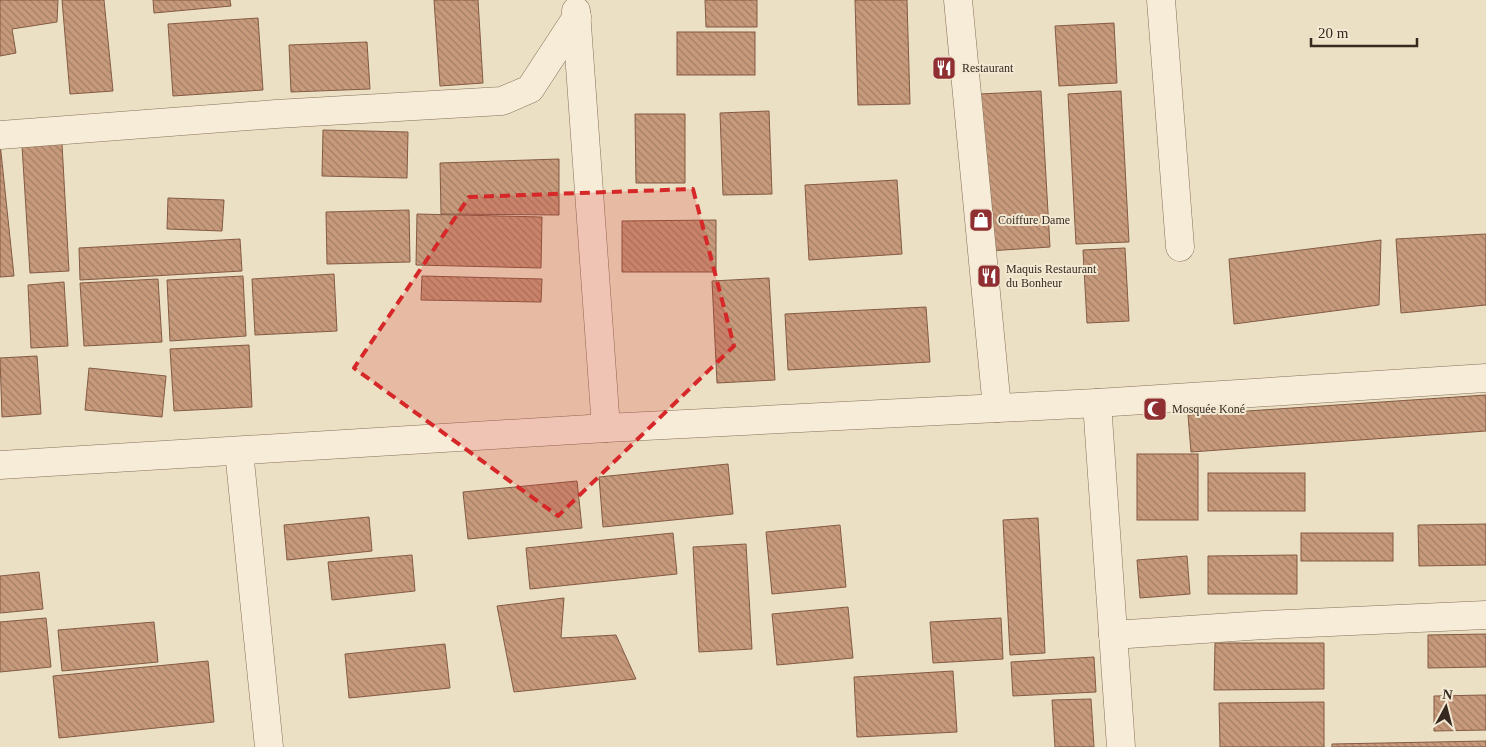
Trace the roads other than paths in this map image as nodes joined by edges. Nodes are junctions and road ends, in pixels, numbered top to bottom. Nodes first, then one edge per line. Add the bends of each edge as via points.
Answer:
1 (958, 0) edge
2 (1161, 0) edge
3 (576, 9) edge
4 (0, 135) edge
5 (1180, 247) dead end
6 (1486, 378) edge
7 (1097, 403) junction
8 (998, 408) junction
9 (606, 428) junction
10 (239, 451) junction
11 (0, 465) edge
12 (1486, 615) edge
13 (1113, 635) junction
14 (269, 747) edge
15 (1121, 747) edge

1 - 8 street
2 - 5 street
3 - 4 street via 530,89 502,101
3 - 9 street
6 - 7 street
7 - 8 street
7 - 13 street
8 - 9 street
9 - 10 street
10 - 11 street
10 - 14 street
12 - 13 street
13 - 15 street

